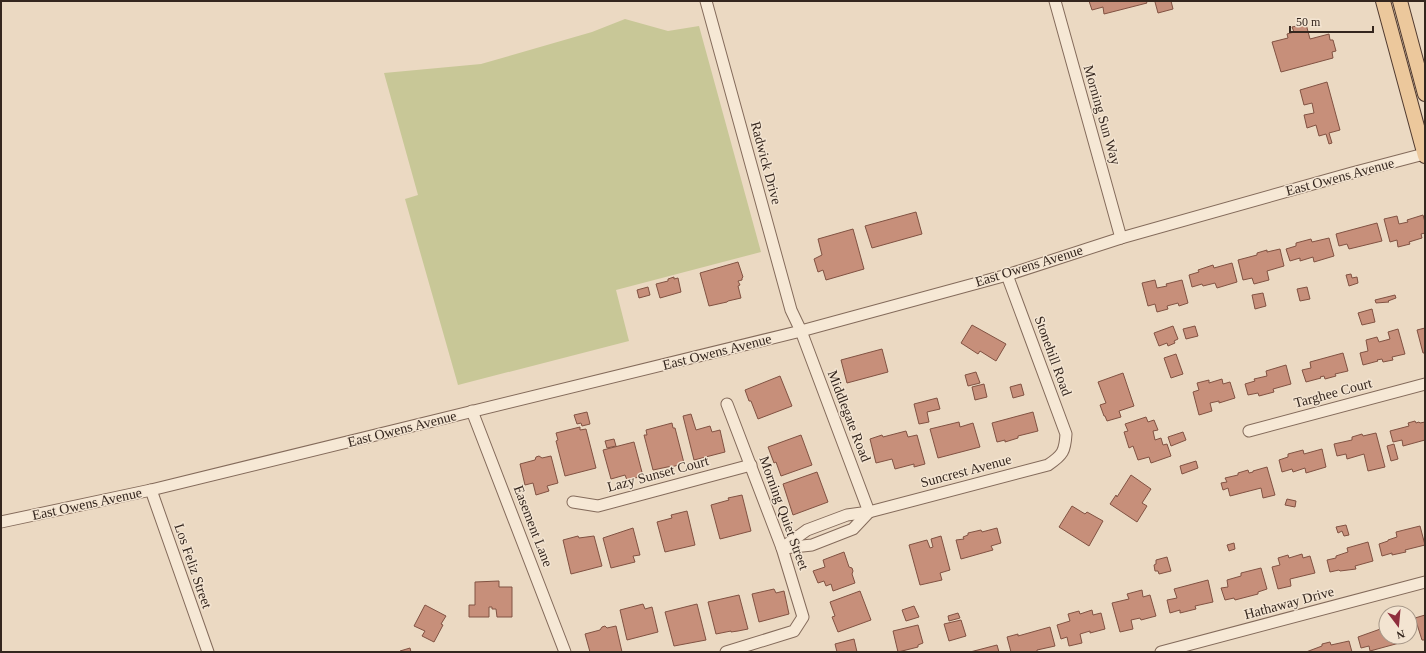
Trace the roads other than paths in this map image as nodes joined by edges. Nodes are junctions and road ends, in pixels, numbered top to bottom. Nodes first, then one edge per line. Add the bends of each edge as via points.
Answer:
1 (706, 1) edge
2 (1055, 1) edge
3 (1383, 1) edge
4 (1400, 1) edge
5 (1425, 94) edge
6 (1425, 155) edge
7 (1120, 238) junction
8 (1007, 275) junction
9 (801, 331) junction
10 (1425, 384) edge
11 (727, 404) dead end
12 (472, 412) junction
13 (1249, 431) dead end
14 (1065, 448) joint
15 (751, 465) junction
16 (151, 490) junction
17 (573, 502) dead end
18 (869, 512) junction
19 (1, 522) edge
20 (818, 526) junction
21 (823, 540) junction
22 (782, 548) junction
23 (1425, 582) edge
24 (208, 652) edge
25 (565, 652) edge
26 (726, 652) edge
27 (1161, 652) edge

1 - 9 street, Radwick Drive via 791,310
2 - 7 street, Morning Sun Way
3 - 6 main road
4 - 5 main road
6 - 7 street, East Owens Avenue
7 - 8 street, East Owens Avenue
8 - 9 street, East Owens Avenue
8 - 14 street, Stonehill Road via 1066,434
9 - 12 street, East Owens Avenue
9 - 18 street, Middlegate Road
10 - 13 street, Targhee Court
11 - 15 street, Morning Quiet Street
12 - 16 street, East Owens Avenue
12 - 25 street, Easement Lane
14 - 18 street, Suncrest Avenue via 1058,459 1048,465
15 - 17 street, Lazy Sunset Court via 598,506
15 - 22 street, Morning Quiet Street
16 - 19 street, East Owens Avenue
16 - 24 street, Los Feliz Street
18 - 20 street, Suncrest Avenue via 847,515
18 - 21 street via 853,529
20 - 21 street
20 - 22 street, Suncrest Avenue via 807,530
21 - 22 street via 812,545
22 - 26 street, Morning Quiet Street via 803,617 794,631
23 - 27 street, Hathaway Drive

